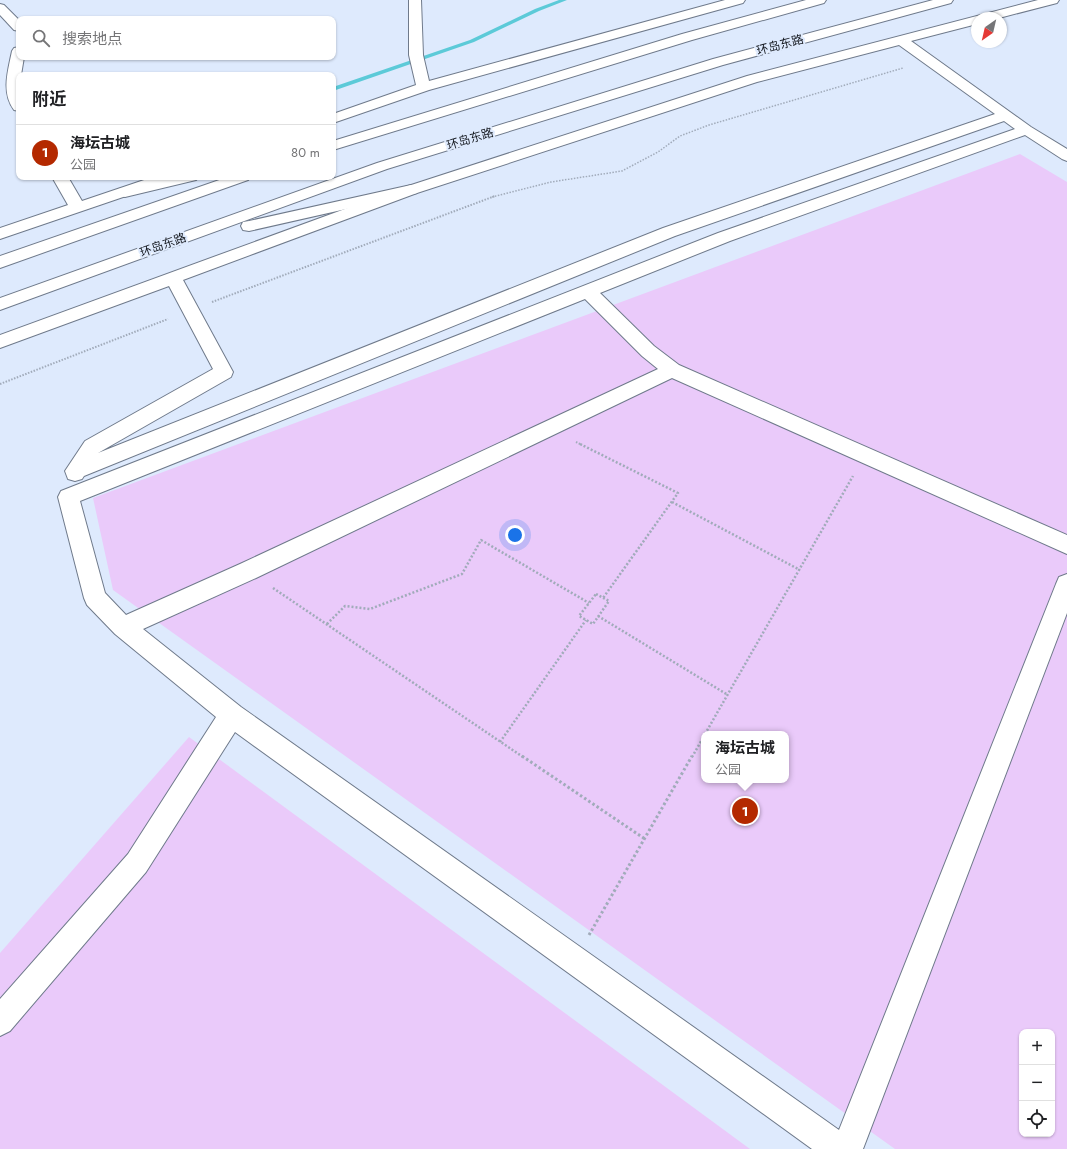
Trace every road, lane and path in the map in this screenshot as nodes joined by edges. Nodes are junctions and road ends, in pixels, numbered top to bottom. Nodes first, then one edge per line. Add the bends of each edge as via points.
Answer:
1 (415, 0) edge
2 (739, 0) edge
3 (820, 0) edge
4 (948, 0) edge
5 (1053, 0) edge
6 (0, 8) edge
7 (1007, 12) edge
8 (971, 22) edge
9 (16, 24) edge
10 (901, 40) junction
11 (17, 60) edge
12 (906, 68) dead end
13 (424, 87) junction
14 (16, 103) edge
15 (1007, 115) junction
16 (336, 118) edge
17 (1026, 130) junction
18 (336, 144) edge
19 (1067, 156) edge
20 (62, 180) edge
21 (159, 180) edge
22 (178, 180) edge
23 (234, 180) edge
24 (411, 190) junction
25 (125, 192) junction
26 (78, 208) junction
27 (0, 234) edge
28 (156, 247) junction
29 (0, 262) edge
30 (173, 277) junction
31 (588, 290) junction
32 (0, 304) edge
33 (190, 310) junction
34 (0, 342) edge
35 (672, 370) junction
36 (0, 384) edge
37 (549, 428) junction
38 (865, 455) junction
39 (75, 471) junction
40 (68, 497) junction
41 (672, 502) junction
42 (1067, 545) edge
43 (800, 570) junction
44 (248, 571) junction
45 (1067, 584) edge
46 (603, 598) junction
47 (589, 603) junction
48 (598, 616) junction
49 (586, 620) junction
50 (327, 624) junction
51 (123, 628) junction
52 (728, 695) junction
53 (232, 715) junction
54 (707, 731) edge
55 (500, 742) junction
56 (701, 742) edge
57 (645, 839) junction
58 (575, 960) junction
59 (0, 1021) edge
60 (838, 1149) edge
61 (847, 1149) edge

1 - 13 street via 414,51 419,77
2 - 13 street
3 - 18 street via 687,37
4 - 28 street, 环岛东路 via 718,62 382,166
5 - 7 street
6 - 9 street
8 - 10 street
10 - 15 street
10 - 24 street via 752,79
11 - 14 street via 12,81
12 - 33 path via 709,125 680,136 658,152 622,171 551,182 496,196
13 - 16 street
15 - 17 street
15 - 39 street via 669,232
17 - 19 street
17 - 31 street via 724,236
20 - 26 street
21 - 25 street
22 - 25 street
23 - 29 street
24 - 28 street
24 - 30 street
25 - 26 street
26 - 27 street
28 - 32 street, 环岛东路
30 - 33 street
30 - 34 street
31 - 35 street via 648,351
31 - 40 street
33 - 36 path
33 - 39 street via 224,372 92,446
35 - 37 street
35 - 38 street
37 - 41 path via 678,493
37 - 44 street
38 - 42 street
38 - 43 path
39 - 40 street
40 - 51 street via 94,598
41 - 43 path
41 - 46 path
43 - 52 path
44 - 50 path
44 - 51 street
45 - 61 street
46 - 47 path via 596,594
46 - 48 path via 609,601
47 - 49 path via 579,616
47 - 50 path via 481,540 462,574 370,609 346,606
48 - 49 path via 593,624
48 - 52 path
49 - 55 path
50 - 55 path
51 - 53 street
52 - 54 path
53 - 58 street
53 - 59 street via 137,863
55 - 57 path
56 - 57 path
57 - 58 path
58 - 60 street

